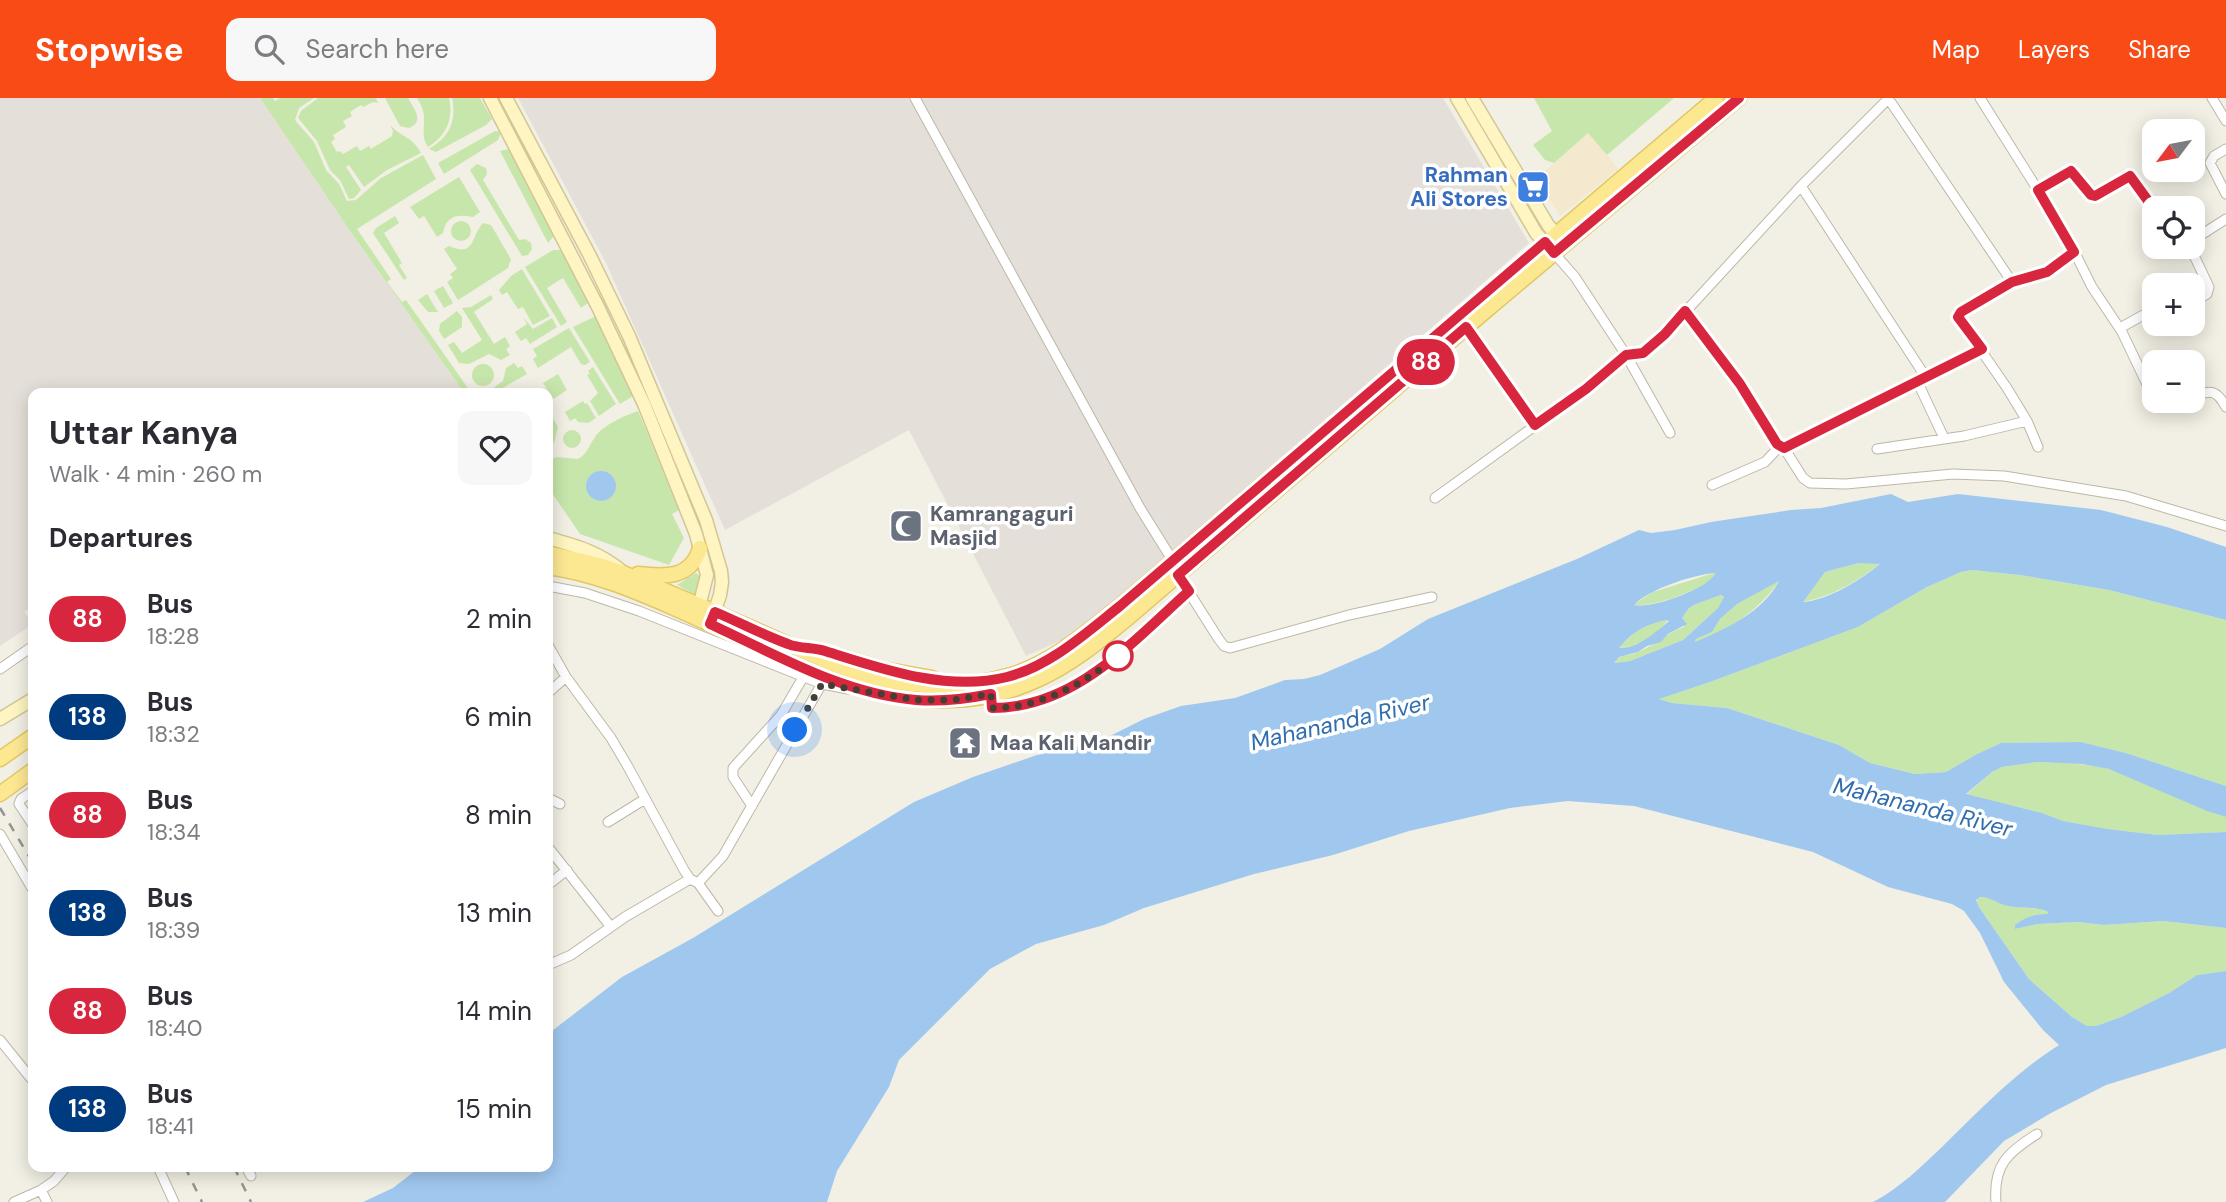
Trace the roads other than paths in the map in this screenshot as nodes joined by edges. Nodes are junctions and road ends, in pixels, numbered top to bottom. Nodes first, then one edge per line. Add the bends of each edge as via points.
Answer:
1 (490, 98) edge
2 (506, 98) edge
3 (915, 98) edge
4 (1457, 98) edge
5 (1472, 98) edge
6 (1716, 98) edge
7 (1739, 98) edge
8 (1888, 98) edge
9 (1980, 98) edge
10 (2212, 98) edge
11 (2226, 121) edge
12 (2226, 149) edge
13 (550, 180) junction
14 (1801, 186) junction
15 (537, 188) junction
16 (2038, 190) junction
17 (2226, 194) edge
18 (2145, 196) edge
19 (2226, 219) edge
20 (2205, 232) edge
21 (1555, 243) junction
22 (2074, 252) junction
23 (2205, 279) edge
24 (2012, 282) junction
25 (2205, 295) edge
26 (1685, 311) junction
27 (2142, 316) edge
28 (1466, 327) junction
29 (2120, 328) junction
30 (1982, 349) junction
31 (1626, 355) junction
32 (2142, 373) edge
33 (1921, 378) junction
34 (2205, 392) edge
35 (649, 400) junction
36 (2226, 407) edge
37 (2027, 421) junction
38 (1535, 425) junction
39 (1670, 433) dead end
40 (1944, 439) junction
41 (1782, 447) junction
42 (2038, 447) dead end
43 (1878, 449) dead end
44 (1712, 485) dead end
45 (1435, 498) dead end
46 (706, 520) junction
47 (692, 525) junction
48 (2226, 526) edge
49 (553, 539) edge
50 (701, 548) junction
51 (553, 554) edge
52 (553, 568) edge
53 (1175, 568) junction
54 (623, 573) junction
55 (553, 587) edge
56 (1189, 591) junction
57 (1432, 597) dead end
58 (704, 619) junction
59 (28, 649) edge
60 (553, 654) edge
61 (0, 669) edge
62 (805, 673) junction
63 (566, 677) junction
64 (824, 680) junction
65 (986, 688) junction
66 (553, 689) edge
67 (28, 702) edge
68 (0, 719) edge
69 (28, 739) edge
70 (0, 759) edge
71 (28, 774) edge
72 (0, 794) edge
73 (28, 794) edge
74 (645, 799) junction
75 (553, 801) edge
76 (559, 804) dead end
77 (752, 806) junction
78 (28, 818) edge
79 (608, 822) dead end
80 (0, 834) edge
81 (553, 853) edge
82 (567, 870) junction
83 (553, 881) edge
84 (694, 881) junction
85 (28, 882) edge
86 (718, 911) dead end
87 (611, 928) junction
88 (553, 963) edge
89 (0, 1040) edge
90 (28, 1075) edge
91 (2037, 1134) dead end
92 (62, 1172) edge
93 (160, 1172) edge
94 (41, 1190) junction
95 (14, 1202) edge
96 (47, 1202) edge
97 (174, 1202) edge
98 (1996, 1202) edge

1 - 15 street
2 - 13 street
3 - 53 street
4 - 21 street via 1536,233
5 - 21 street
6 - 21 main road
7 - 21 main road
8 - 14 street
8 - 24 street
9 - 16 street
10 - 11 street
12 - 17 street via 2210,163
13 - 15 street
13 - 35 street via 623,324
14 - 26 street
14 - 33 street
15 - 35 street
16 - 18 street via 2071,171 2091,195 2130,176
16 - 22 street
19 - 20 street
21 - 28 main road
21 - 31 street
21 - 53 main road
22 - 24 street via 2047,272
22 - 29 street
23 - 25 street via 2209,287
24 - 30 street via 1959,314
26 - 31 street via 1643,353
26 - 41 street
27 - 29 street
28 - 38 street
28 - 53 main road
29 - 32 street
30 - 33 street
30 - 37 street
31 - 38 street
31 - 39 street
33 - 40 street
33 - 41 street
34 - 36 street via 2220,397
35 - 46 street
35 - 47 street
37 - 40 street
37 - 42 street
38 - 45 street
40 - 43 street
41 - 44 street via 1765,462
41 - 48 street via 1810,483 1953,474 2004,476 2126,496
46 - 47 street
46 - 58 street via 722,582
47 - 50 street
49 - 54 street via 606,558
50 - 54 main road via 692,565 676,575
50 - 58 street via 707,575
51 - 54 main road
52 - 58 main road via 613,583
53 - 56 street
53 - 65 main road via 1076,641
53 - 65 main road via 1156,603 1101,652 1045,683
54 - 58 main road
55 - 58 street via 639,611
56 - 57 street via 1218,638 1230,648
56 - 65 street via 1113,660 1068,689 1037,701 992,708
58 - 62 main road
58 - 65 main road via 871,666
59 - 61 street
60 - 63 street
62 - 64 main road
62 - 77 street via 781,715 733,768 733,777
63 - 66 street
63 - 74 street via 611,738
64 - 65 main road via 884,695 935,701
64 - 77 street
67 - 68 street
69 - 70 main road
71 - 72 main road
73 - 78 street via 19,804
74 - 79 street
74 - 84 street
75 - 76 street
77 - 84 street via 723,856
80 - 85 street
81 - 82 street
82 - 83 street
82 - 87 street
84 - 86 street
84 - 87 street
87 - 88 street
89 - 90 street
91 - 98 street via 2001,1164
92 - 94 street
93 - 97 street
94 - 95 street
94 - 96 street

